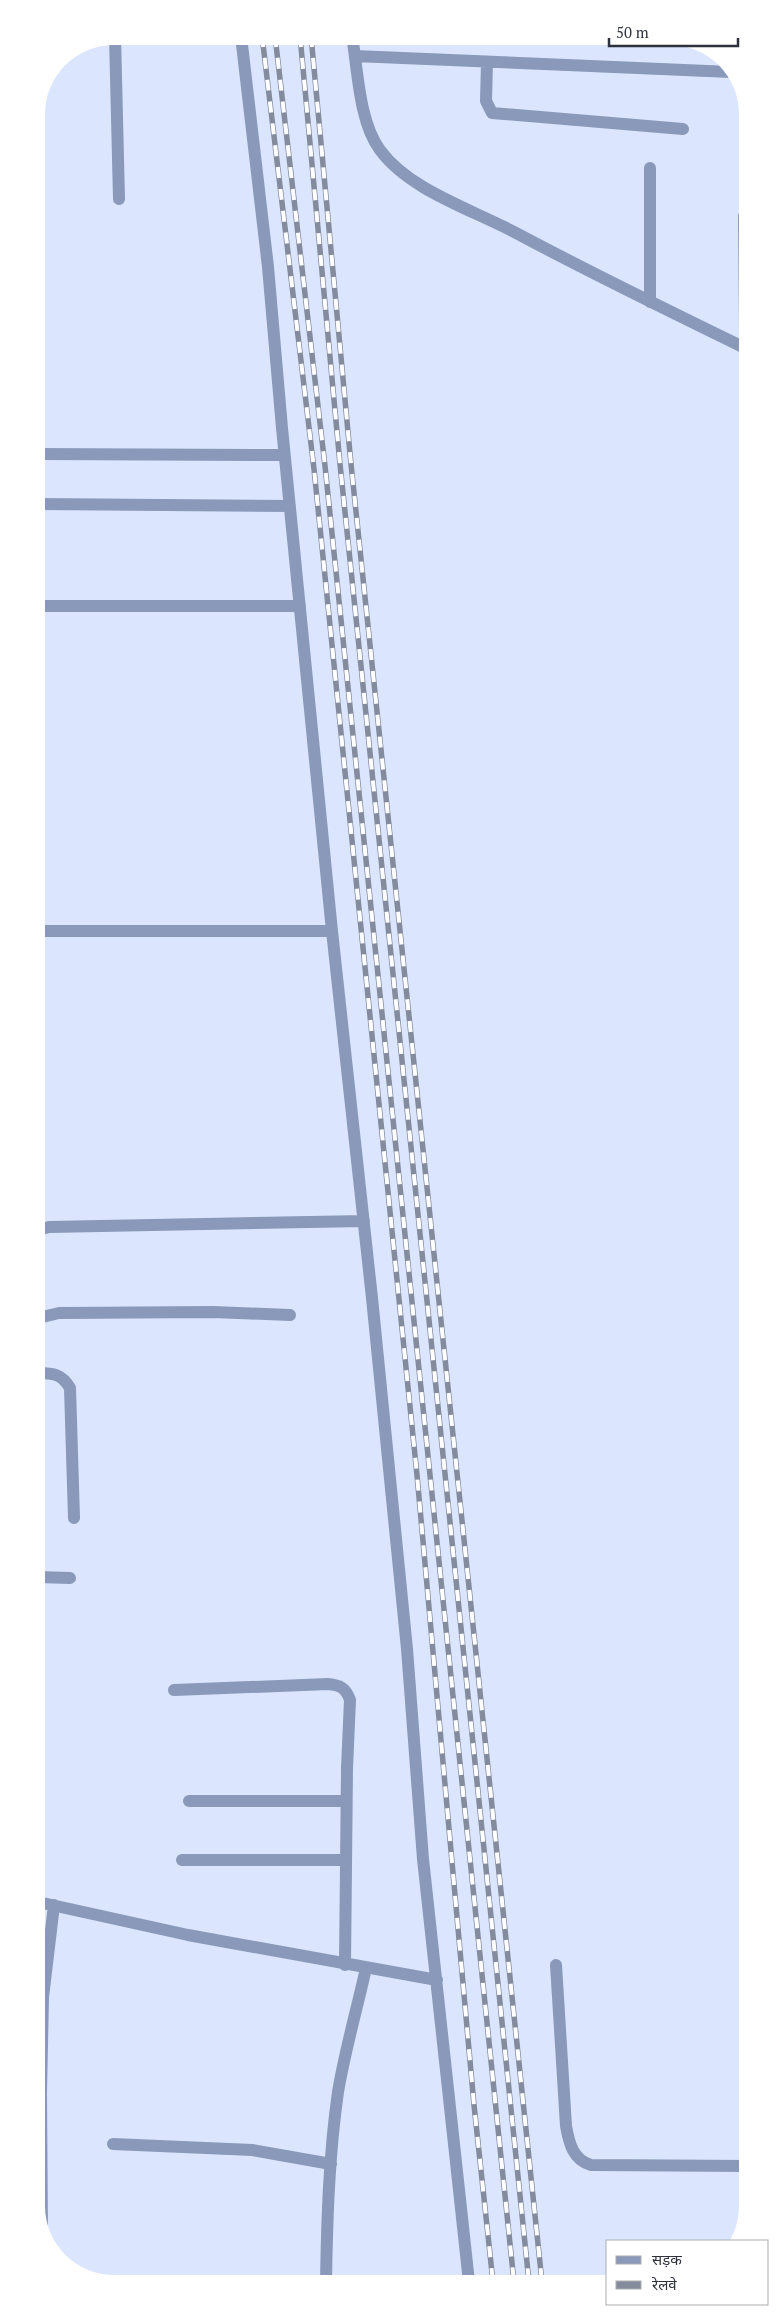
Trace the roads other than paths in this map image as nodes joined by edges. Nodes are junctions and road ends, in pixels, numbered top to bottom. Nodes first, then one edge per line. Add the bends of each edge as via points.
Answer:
1 (116, 45) edge
2 (242, 45) edge
3 (353, 45) edge
4 (355, 56) junction
5 (486, 62) junction
6 (724, 72) edge
7 (683, 129) dead end
8 (650, 168) dead end
9 (119, 199) dead end
10 (650, 302) junction
11 (739, 345) edge
12 (45, 454) edge
13 (284, 454) junction
14 (45, 504) edge
15 (290, 506) junction
16 (45, 606) edge
17 (300, 606) junction
18 (45, 931) edge
19 (332, 931) junction
20 (364, 1221) junction
21 (45, 1228) edge
22 (290, 1315) dead end
23 (45, 1316) edge
24 (45, 1374) edge
25 (74, 1518) dead end
26 (45, 1577) edge
27 (70, 1578) dead end
28 (174, 1690) dead end
29 (189, 1801) dead end
30 (346, 1801) junction
31 (182, 1860) dead end
32 (346, 1860) junction
33 (45, 1903) edge
34 (54, 1905) junction
35 (344, 1965) junction
36 (556, 1965) dead end
37 (366, 1968) junction
38 (45, 1980) edge
39 (437, 1980) junction
40 (113, 2144) dead end
41 (331, 2164) junction
42 (739, 2166) edge
43 (326, 2275) edge
44 (468, 2275) edge

1 - 9 street
2 - 13 street via 268,267
3 - 4 street
4 - 5 street
4 - 10 street via 370,132 379,149 395,167 441,196
5 - 6 street
5 - 7 street via 486,101 492,113
8 - 10 street
10 - 11 street
12 - 13 street
13 - 15 street
14 - 15 street
15 - 17 street
16 - 17 street
17 - 19 street
18 - 19 street
19 - 20 street
20 - 21 street
20 - 39 street
22 - 23 street via 213,1312
24 - 25 street via 59,1375 70,1388
26 - 27 street
28 - 30 street via 328,1684 342,1688 348,1692 350,1700
29 - 30 street
30 - 32 street
31 - 32 street
32 - 35 street
33 - 34 street
34 - 35 street
34 - 38 street
35 - 37 street
36 - 42 street via 566,2126 578,2158 591,2165
37 - 39 street
37 - 41 street via 339,2090
39 - 44 street
40 - 41 street via 252,2150
41 - 43 street

